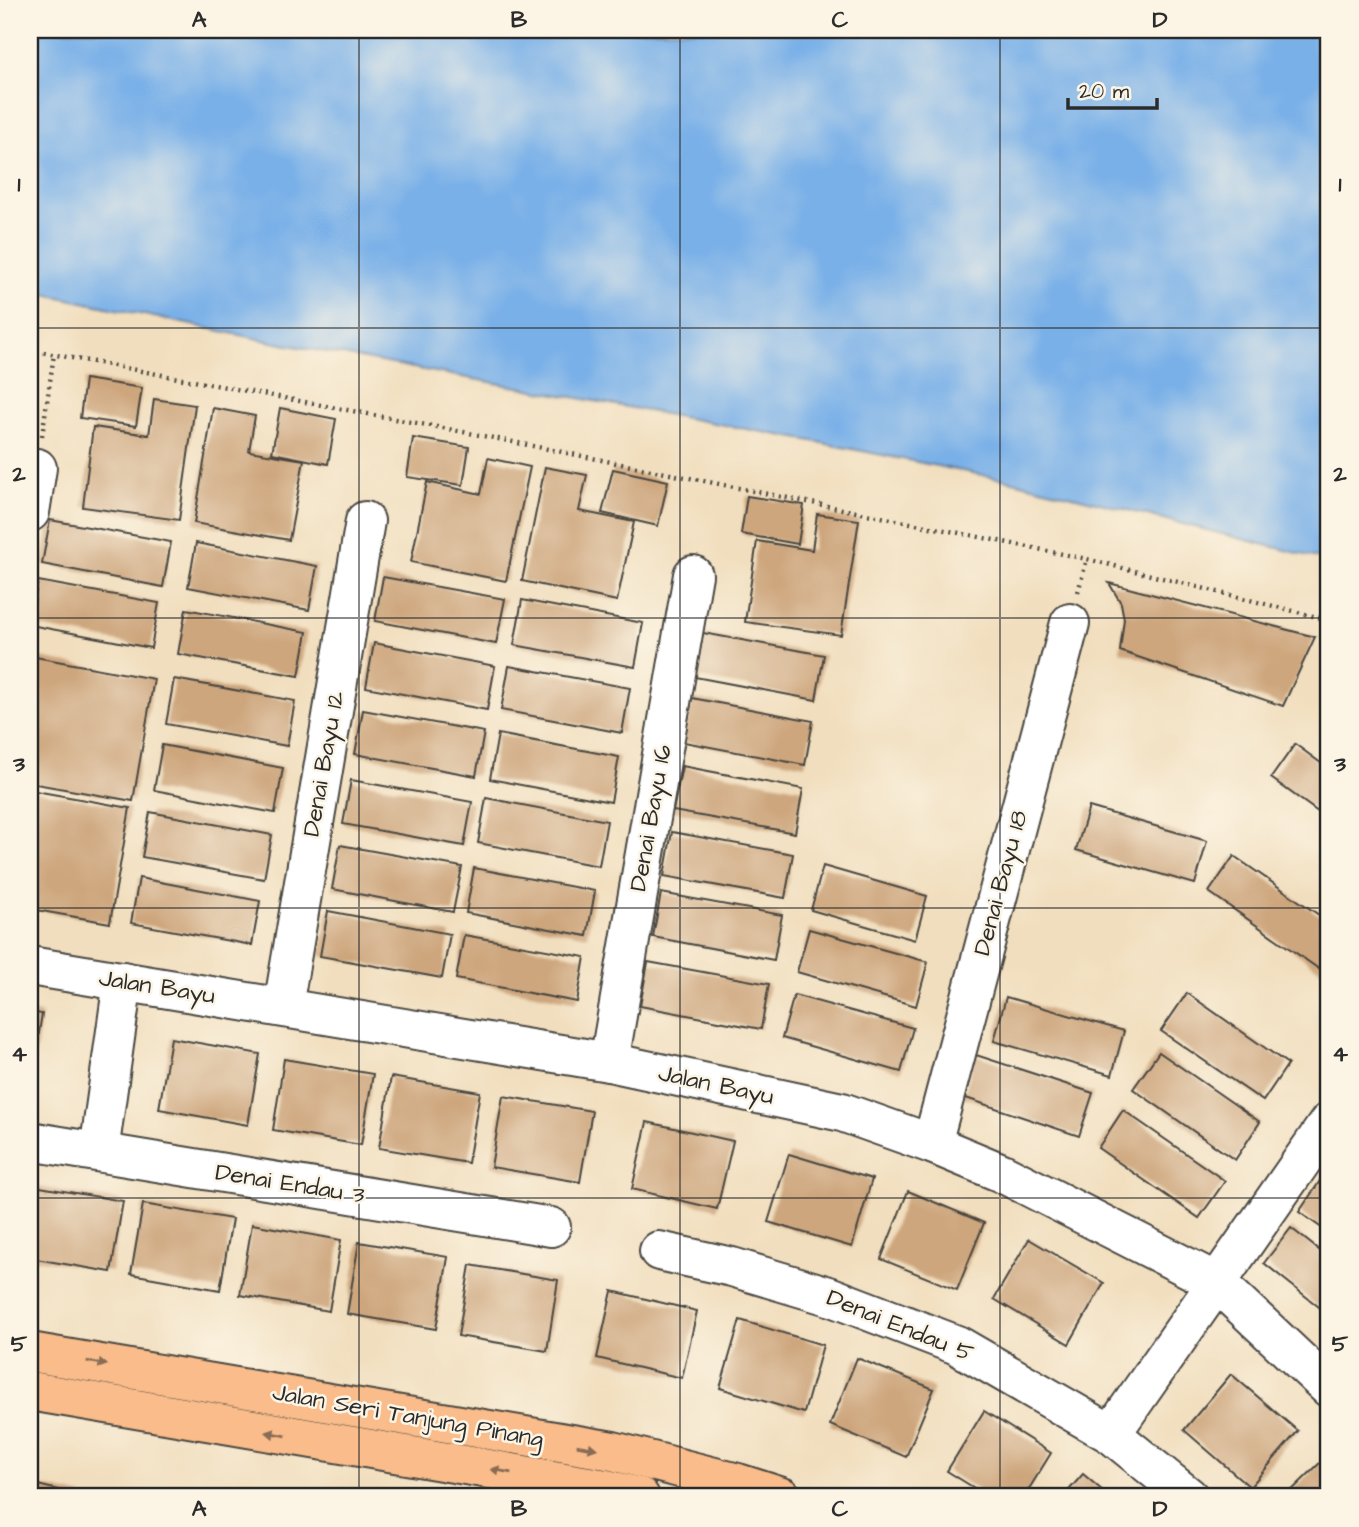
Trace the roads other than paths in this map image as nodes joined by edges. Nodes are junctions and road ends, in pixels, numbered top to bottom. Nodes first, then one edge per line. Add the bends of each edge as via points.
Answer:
1 (37, 468) road end
2 (30, 512) edge
3 (365, 521) dead end
4 (693, 575) dead end
5 (1070, 623) dead end
6 (30, 966) edge
7 (123, 981) junction
8 (283, 1007) junction
9 (609, 1062) junction
10 (1329, 1122) edge
11 (30, 1141) edge
12 (932, 1144) junction
13 (99, 1152) junction
14 (551, 1227) dead end
15 (659, 1251) dead end
16 (1216, 1282) junction
17 (30, 1352) edge
18 (1329, 1388) edge
19 (40, 1398) edge
20 (1111, 1434) junction
21 (640, 1497) edge
22 (782, 1497) edge
23 (1189, 1497) edge

1 - 2 street
3 - 8 street, Denai Bayu 12
4 - 9 street, Denai Bayu 16
5 - 12 street, Denai Bayu 18
6 - 7 street, Jalan Bayu
7 - 8 street, Jalan Bayu
7 - 13 street
8 - 9 street, Jalan Bayu
9 - 12 street, Jalan Bayu via 842,1112
10 - 16 street
11 - 13 street, Denai Endau 3
12 - 16 street, Jalan Bayu via 1002,1173
13 - 14 street, Denai Endau 3
15 - 20 street, Denai Endau 5 via 829,1296 957,1345
16 - 18 street, Jalan Bayu
16 - 20 street
17 -> 22 main road, Jalan Seri Tanjung Pinang via 613,1451
21 -> 19 main road, Jalan Seri Tanjung Pinang
20 - 23 street, Denai Endau 5

